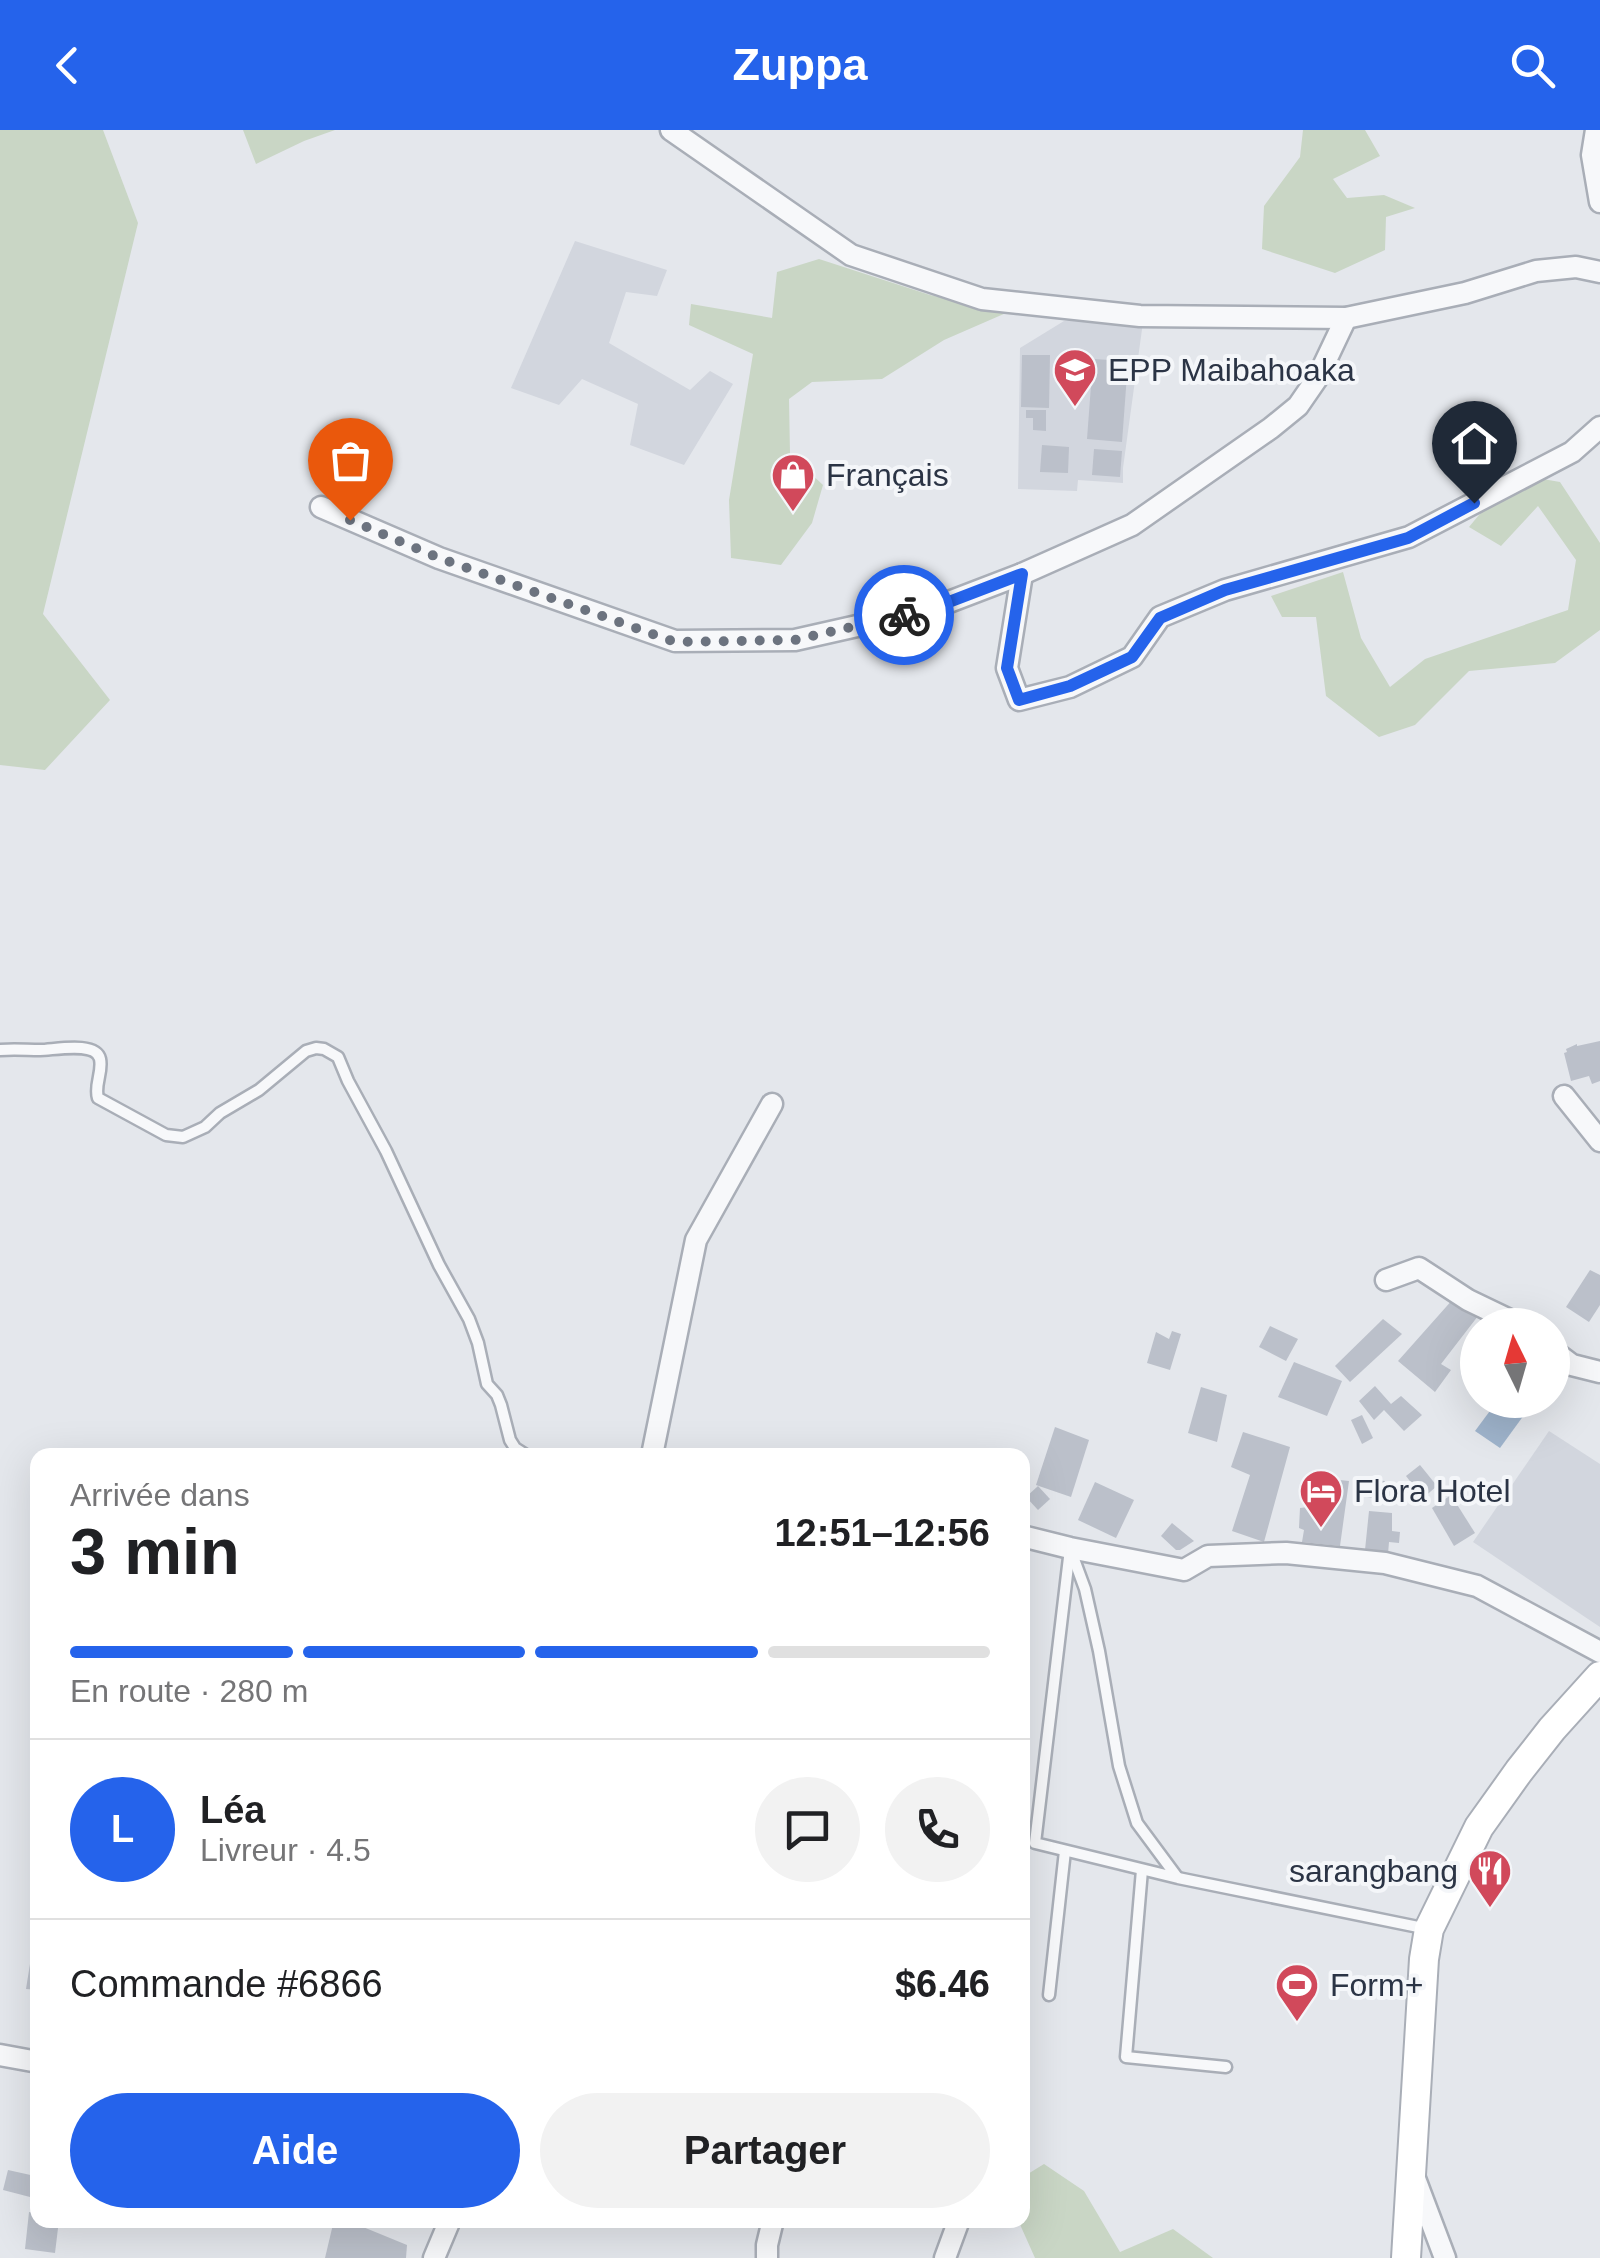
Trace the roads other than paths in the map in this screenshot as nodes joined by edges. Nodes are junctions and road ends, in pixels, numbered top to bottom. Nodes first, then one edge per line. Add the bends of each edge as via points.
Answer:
1 (671, 130) edge
2 (1596, 130) edge
3 (1600, 202) edge
4 (1600, 272) edge
5 (1346, 318) junction
6 (1600, 427) edge
7 (320, 507) dead end
8 (1022, 574) junction
9 (0, 1050) edge
10 (1564, 1096) dead end
11 (772, 1104) dead end
12 (1600, 1141) edge
13 (1386, 1280) dead end
14 (1485, 1308) edge
15 (1570, 1364) edge
16 (1600, 1372) edge
17 (515, 1448) edge
18 (653, 1448) edge
19 (1030, 1538) edge
20 (1070, 1548) junction
21 (1600, 1652) edge
22 (1600, 1676) edge
23 (1065, 1851) junction
24 (1142, 1870) junction
25 (1178, 1878) junction
26 (1428, 1929) junction
27 (1049, 1996) dead end
28 (0, 2055) edge
29 (30, 2061) edge
30 (1226, 2067) dead end
31 (1410, 2166) junction
32 (447, 2228) edge
33 (771, 2228) edge
34 (957, 2228) edge
35 (434, 2258) edge
36 (767, 2258) edge
37 (945, 2258) edge
38 (1406, 2258) edge
39 (1445, 2258) edge

1 - 5 street via 851,255 982,299 1140,316
2 - 3 street via 1592,155
4 - 5 street via 1536,270
5 - 8 street via 1308,392 1271,428 1132,525
6 - 8 street via 1572,452 1408,538 1225,590 1160,618 1132,657 1070,686 1019,700 1007,668
7 - 8 street via 439,558 675,642 795,640 928,610
9 - 17 lane via 90,1049 100,1060 98,1098 174,1137 205,1127 306,1051 324,1049 338,1057 469,1319
10 - 12 street
11 - 18 street via 696,1240
13 - 14 street via 1419,1268
15 - 16 street
19 - 20 street
20 - 21 street via 1184,1570 1208,1556 1286,1553 1385,1563 1477,1586
20 - 23 lane via 1036,1843
20 - 25 lane via 1085,1589 1136,1823
22 - 26 main road via 1479,1827
23 - 24 lane
23 - 27 lane
24 - 25 lane
24 - 30 lane via 1126,2057
25 - 26 lane
26 - 31 main road
28 - 29 street
31 - 38 main road
31 - 39 street
32 - 35 street
33 - 36 street
34 - 37 street

